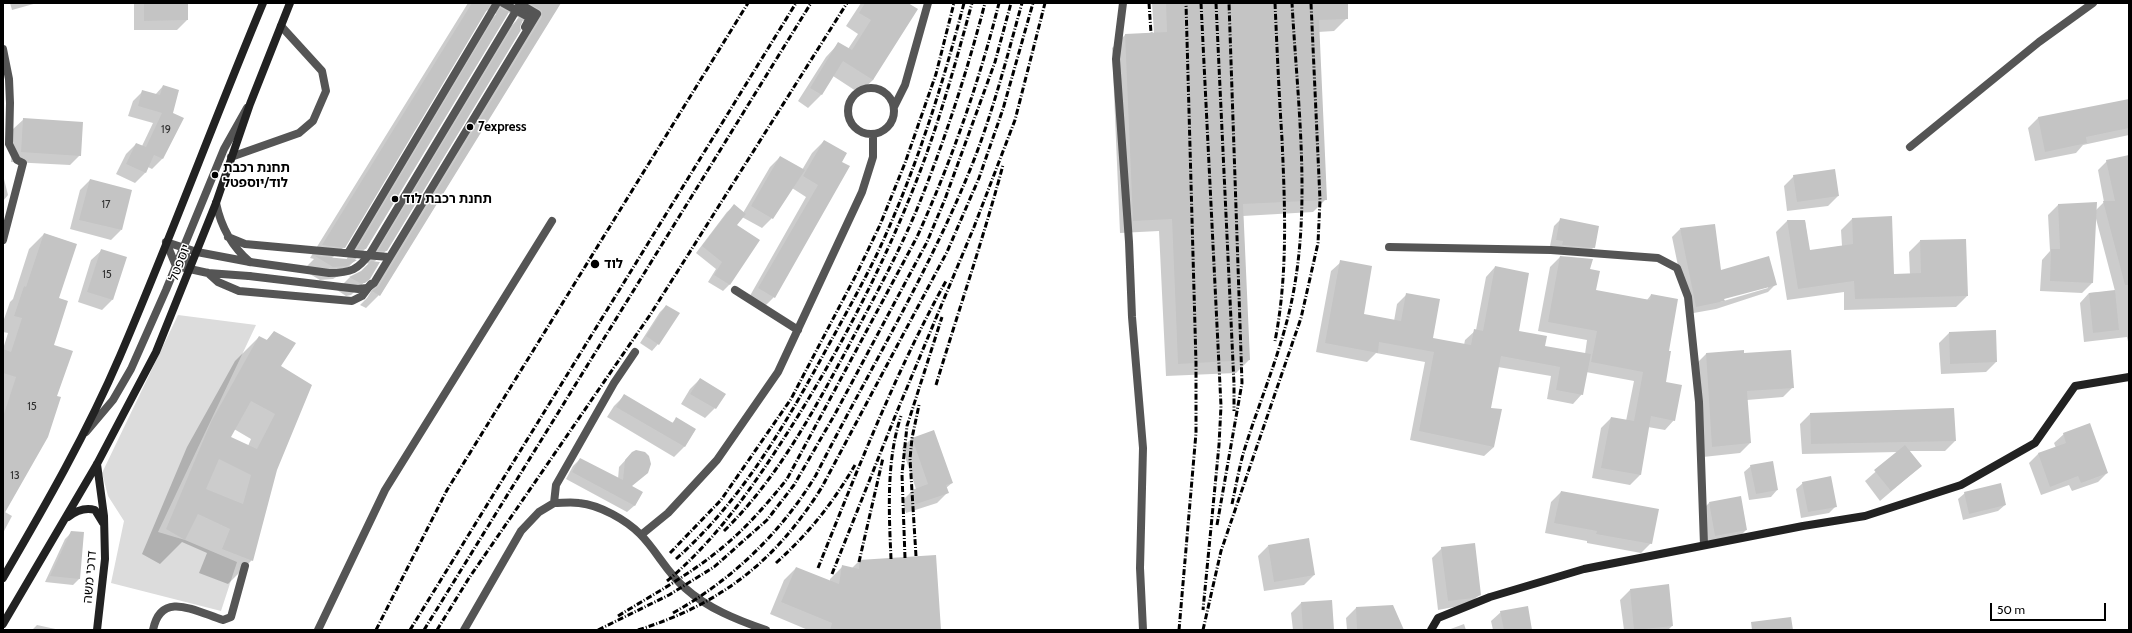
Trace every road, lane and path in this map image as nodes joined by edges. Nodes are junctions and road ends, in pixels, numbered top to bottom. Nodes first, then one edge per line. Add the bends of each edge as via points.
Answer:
1 (263, 3) edge
2 (290, 3) edge
3 (497, 3) edge
4 (503, 3) edge
5 (928, 3) edge
6 (1123, 3) edge
7 (2093, 3) edge
8 (281, 26) junction
9 (3, 49) edge
10 (250, 104) junction
11 (894, 107) junction
12 (6, 133) edge
13 (873, 134) junction
14 (1910, 147) dead end
15 (232, 157) junction
16 (216, 203) junction
17 (552, 221) dead end
18 (228, 237) junction
19 (3, 240) edge
20 (166, 242) junction
21 (1388, 246) dead end
22 (184, 248) junction
23 (197, 252) junction
24 (348, 253) junction
25 (388, 257) junction
26 (250, 262) junction
27 (176, 266) junction
28 (190, 270) junction
29 (208, 273) junction
30 (735, 290) dead end
31 (798, 330) junction
32 (635, 352) dead end
33 (2129, 377) edge
34 (82, 437) junction
35 (97, 464) junction
36 (554, 503) junction
37 (66, 519) junction
38 (105, 526) junction
39 (641, 535) junction
40 (1704, 545) junction
41 (245, 566) dead end
42 (3, 578) edge
43 (3, 624) edge
44 (98, 630) edge
45 (153, 630) edge
46 (318, 630) edge
47 (464, 630) edge
48 (766, 630) edge
49 (1143, 630) edge
50 (1431, 630) edge

1 - 20 main road, יוספטל
2 - 8 main road, יוספטל
3 - 24 street
4 - 25 street via 530,18
5 - 11 street via 906,85
6 - 49 street via 1116,59 1132,317 1144,448 1140,568
7 - 14 street via 2039,42
8 - 10 main road, יוספטל
8 - 15 street via 322,71 326,92 313,121 299,133
9 - 12 street via 9,79 10,103
10 - 15 main road, יוספטל
10 - 22 street via 224,149
11 - 13 street via 891,122 886,128
11 - 13 street via 888,95 881,90 866,89 854,96 849,111 852,124 861,131
12 - 19 street via 12,152 17,160 24,163
13 - 31 street via 873,157 862,192
15 - 16 main road, יוספטל
16 - 18 street
16 - 23 main road, יוספטל
17 - 46 street via 385,490
18 - 24 street via 245,244
18 - 26 street
20 - 22 street
20 - 27 street
20 - 34 main road, יוספטל via 120,357
21 - 40 street via 1582,252 1658,258 1677,268 1688,297 1699,402
22 - 23 street
22 - 27 street
22 - 28 street
23 - 26 street
23 - 28 main road, יוספטל
24 - 25 street
25 - 29 street via 365,293 352,301 239,291 218,282
26 - 29 street, bridge via 329,273 340,273 358,267 371,252 520,4 538,14 374,283 358,290
27 - 28 street
27 - 34 street via 129,374 113,400
28 - 29 street
28 - 35 main road, יוספטל via 156,352
30 - 31 street
31 - 39 street via 778,372 717,460 668,513
32 - 36 street via 614,383 556,485
33 - 40 main road via 2075,386 2035,442 1961,485 1865,516
34 - 42 main road, יוספטל
35 - 37 main road, יוספטל
35 - 38 main road, דרכי משה
36 - 39 street via 580,503 598,508 623,520
36 - 47 street via 539,512 521,531
37 - 38 main road via 81,509 95,510
37 - 43 main road, יוספטל
38 - 44 main road, דרכי משה via 105,559
39 - 48 street via 672,576 697,599
40 - 50 main road via 1584,569 1490,598 1438,618
41 - 45 street via 231,617 223,620 173,605 164,608 155,616

